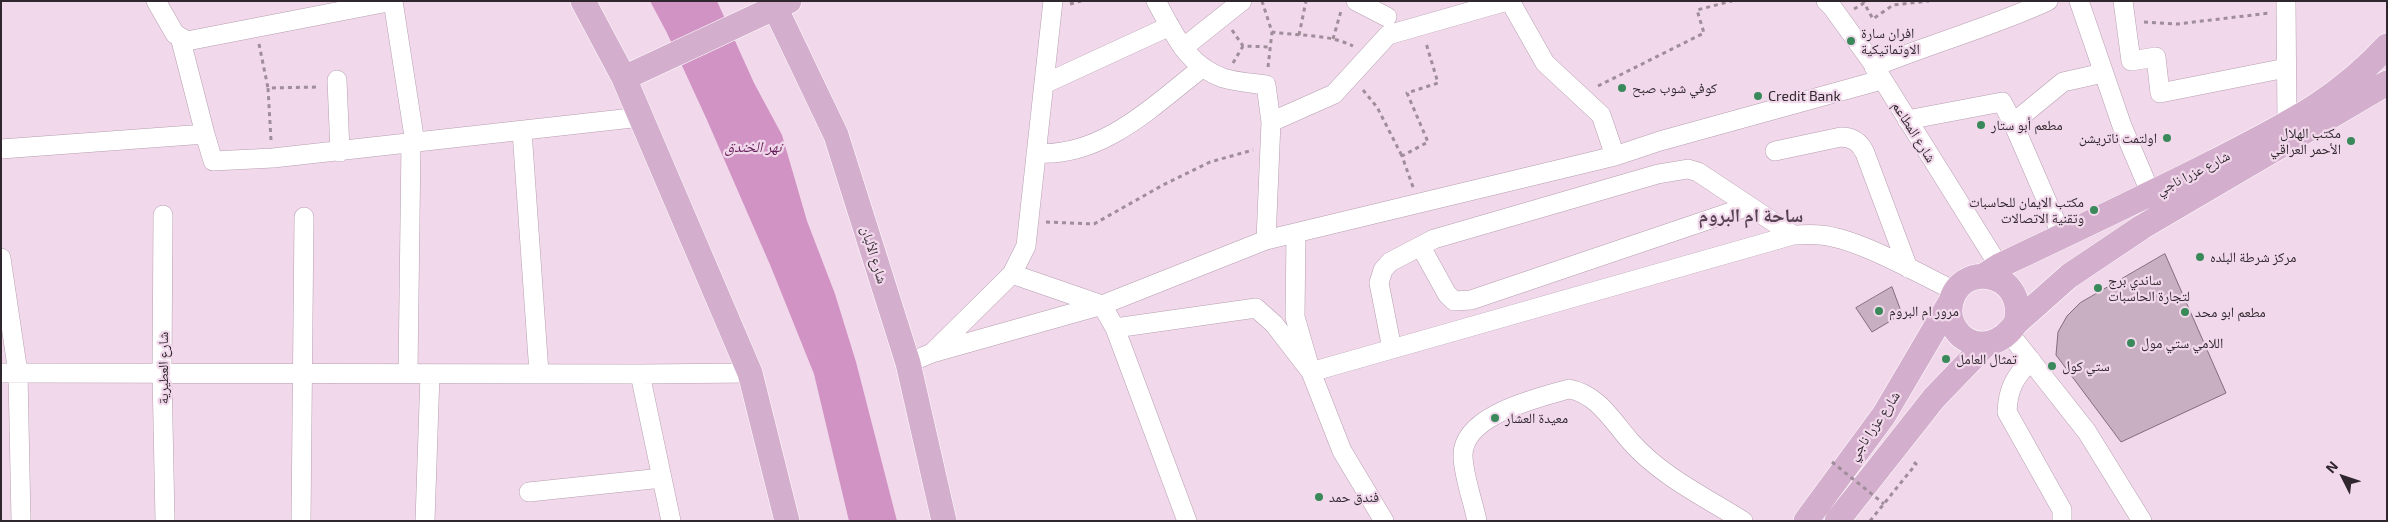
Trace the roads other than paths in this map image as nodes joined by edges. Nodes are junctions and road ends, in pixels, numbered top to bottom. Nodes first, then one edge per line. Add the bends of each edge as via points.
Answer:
1 (156, 1) edge
2 (393, 1) edge
3 (583, 1) edge
4 (1053, 1) edge
5 (1156, 1) edge
6 (1242, 1) edge
7 (1356, 1) edge
8 (1508, 1) edge
9 (1826, 1) edge
10 (2048, 1) edge
11 (2079, 1) edge
12 (2123, 1) edge
13 (774, 6) edge
14 (2286, 6) edge
15 (325, 8) edge
16 (1388, 18) edge
17 (1170, 26) junction
18 (180, 37) junction
19 (2387, 46) edge
20 (1183, 48) junction
21 (1203, 67) junction
22 (2286, 68) junction
23 (2103, 72) junction
24 (634, 74) junction
25 (1878, 74) junction
26 (337, 83) road end
27 (2387, 83) edge
28 (1044, 84) junction
29 (641, 118) junction
30 (1907, 120) junction
31 (1272, 122) junction
32 (2013, 123) junction
33 (2287, 124) junction
34 (522, 131) junction
35 (205, 134) junction
36 (413, 143) junction
37 (1, 149) edge
38 (1775, 151) dead end
39 (340, 152) junction
40 (1036, 153) junction
41 (1615, 156) junction
42 (2151, 194) junction
43 (1749, 206) junction
44 (163, 215) dead end
45 (304, 217) dead end
46 (1296, 234) junction
47 (1793, 235) junction
48 (2062, 236) junction
49 (1266, 240) junction
50 (1421, 246) junction
51 (1, 258) edge
52 (1908, 268) junction
53 (1991, 271) junction
54 (1012, 274) junction
55 (1953, 296) junction
56 (1102, 305) junction
57 (1115, 328) junction
58 (2012, 328) junction
59 (1986, 344) junction
60 (1392, 349) junction
61 (932, 353) junction
62 (2032, 360) junction
63 (908, 363) junction
64 (302, 372) junction
65 (408, 372) junction
66 (1311, 372) junction
67 (10, 373) edge
68 (162, 373) junction
69 (540, 373) junction
70 (750, 373) junction
71 (430, 374) junction
72 (640, 374) junction
73 (662, 478) junction
74 (529, 492) dead end
75 (1379, 519) edge
76 (21, 521) edge
77 (165, 521) edge
78 (300, 521) edge
79 (425, 521) edge
80 (671, 521) edge
81 (787, 521) edge
82 (944, 521) edge
83 (1187, 521) edge
84 (1477, 521) edge
85 (1743, 521) edge
86 (1806, 521) edge
87 (1837, 521) edge
88 (2062, 521) edge
89 (2142, 521) edge

1 - 18 street
2 - 15 street
2 - 36 street
3 - 24 main road
4 - 28 street
5 - 17 street
6 - 20 street
7 - 16 street
8 - 16 street via 1422,25
8 - 41 street via 1545,63 1601,115
9 - 25 street, شارع المطاعم
10 - 25 street via 2007,20 1927,45
11 - 23 street
12 - 22 street via 2132,61 2156,57 2160,93
13 - 24 main road
13 - 63 main road, شارع الألبان via 836,135
14 - 22 street
15 - 18 street via 256,30 187,42
16 - 31 street via 1370,55 1334,94
17 - 20 street
17 - 28 street
18 - 35 street
19 - 33 main road, شارع عزرا ناجي via 2358,76 2302,117
20 - 21 street via 1194,63
21 - 31 street via 1224,78 1266,86
21 - 40 street via 1125,127 1095,144 1050,154
22 - 33 street
23 - 32 street via 2063,82
23 - 42 street
24 - 29 main road
25 - 30 street, شارع المطاعم
25 - 41 street
26 - 39 street
27 - 58 main road, شارع عزرا ناجي via 2142,227 2069,276
28 - 40 street
29 - 34 street
29 - 70 main road
30 - 32 street via 2002,102
30 - 53 street, شارع المطاعم
31 - 49 street
32 - 48 street
33 - 42 main road, شارع عزرا ناجي
34 - 36 street
34 - 69 street
35 - 37 street
35 - 39 street via 213,161
36 - 39 street
36 - 65 street
38 - 52 street via 1841,136 1858,142
40 - 54 street via 1026,246
41 - 46 street
42 - 48 main road, شارع عزرا ناجي
43 - 47 street
43 - 50 street via 1698,172 1675,170 1434,239
43 - 50 street via 1471,300 1454,301 1447,294
44 - 68 street, شارع العطيرية
45 - 64 street
46 - 49 street
46 - 66 street via 1295,317
47 - 52 street via 1821,234 1845,240
47 - 60 street
48 - 53 main road, شارع عزرا ناجي
49 - 56 street
50 - 60 street via 1390,262 1380,277
51 - 67 street
52 - 55 street
53 - 55 main road via 1972,278
53 - 58 main road via 2012,290 2017,301 2018,312
54 - 56 street
54 - 61 street
55 - 59 main road via 1949,312 1957,332 1975,343
55 - 86 main road, شارع عزرا ناجي via 1884,415
56 - 57 street
56 - 61 street
57 - 66 street via 1256,308 1274,324
57 - 83 street
58 - 59 main road via 1995,343
58 - 62 street
59 - 87 main road, شارع عزرا ناجي via 1934,398
60 - 66 street
61 - 63 street
62 - 88 street via 2011,384 2008,412 2062,510
62 - 89 street via 2087,432
63 - 82 main road, شارع الألبان
64 - 65 street
64 - 68 street
64 - 78 street
65 - 71 street
66 - 75 street via 1342,451
67 - 68 street
67 - 76 street
68 - 77 street, شارع العطيرية
69 - 71 street
69 - 72 street
70 - 72 street
70 - 81 main road
71 - 79 street
72 - 73 street
73 - 74 street
73 - 80 street
84 - 85 street via 1463,456 1476,427 1497,413 1569,390 1582,391 1604,409 1650,463

